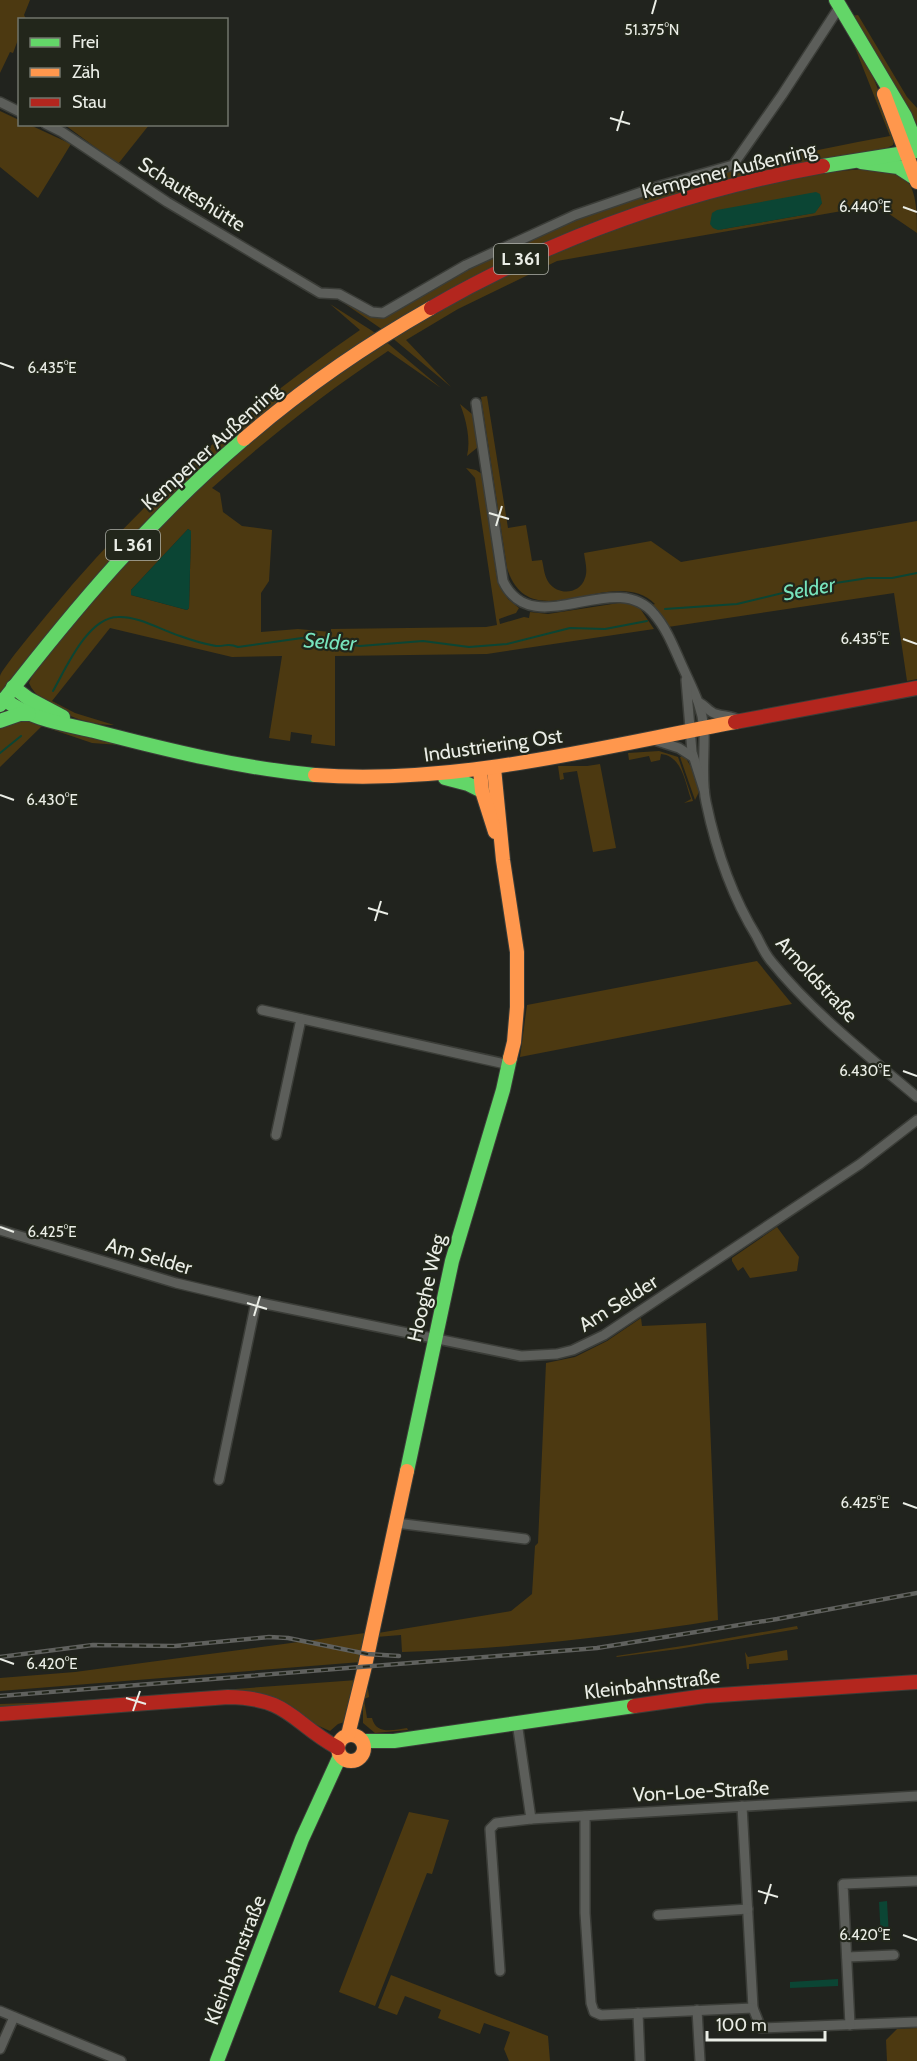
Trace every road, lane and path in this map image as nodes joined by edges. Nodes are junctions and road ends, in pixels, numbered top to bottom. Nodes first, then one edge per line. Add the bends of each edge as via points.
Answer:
1 (838, 3) edge
2 (871, 59) junction
3 (0, 102) edge
4 (18, 111) edge
5 (905, 116) junction
6 (50, 126) edge
7 (917, 127) edge
8 (913, 150) edge
9 (852, 161) junction
10 (916, 180) edge
11 (476, 403) dead end
12 (686, 675) junction
13 (13, 687) junction
14 (917, 688) edge
15 (2, 702) edge
16 (700, 703) junction
17 (28, 714) junction
18 (0, 721) edge
19 (740, 721) junction
20 (75, 725) junction
21 (697, 729) junction
22 (651, 739) junction
23 (693, 757) junction
24 (487, 769) junction
25 (435, 775) junction
26 (482, 791) junction
27 (704, 792) junction
28 (503, 860) junction
29 (262, 1010) dead end
30 (301, 1019) junction
31 (510, 1065) junction
32 (917, 1097) edge
33 (917, 1120) edge
34 (276, 1135) dead end
35 (0, 1230) edge
36 (256, 1302) junction
37 (434, 1338) junction
38 (219, 1480) dead end
39 (396, 1523) junction
40 (525, 1539) dead end
41 (917, 1682) edge
42 (0, 1714) edge
43 (517, 1722) junction
44 (350, 1746) junction
45 (917, 1796) edge
46 (742, 1806) junction
47 (585, 1816) junction
48 (531, 1819) junction
49 (917, 1881) edge
50 (748, 1909) junction
51 (657, 1915) dead end
52 (894, 1955) dead end
53 (847, 1957) junction
54 (500, 1971) dead end
55 (753, 2008) junction
56 (697, 2010) junction
57 (0, 2011) edge
58 (638, 2013) junction
59 (14, 2017) junction
60 (917, 2022) edge
61 (850, 2025) junction
62 (0, 2049) edge
63 (121, 2061) edge
64 (217, 2061) edge
65 (640, 2061) edge
66 (699, 2061) edge

1 - 2 street
1 - 6 street, Schauteshütte via 782,95 733,165 575,215 466,265 383,313 372,312 339,294 320,293
2 - 5 street
2 - 8 street
3 - 4 street
5 - 7 street
5 - 8 street
8 - 9 street, Kempener Außenring / L 361
8 - 10 street
9 - 10 street via 898,167
9 - 13 street, Kempener Außenring / L 361 via 679,199 599,226 495,271 370,342 270,416 181,495 108,571
11 - 12 street via 503,580 511,594 534,607 615,597 635,600 660,621
12 - 16 street
12 - 21 street
13 - 15 street, Kempener Außenring / L 361
13 - 20 street, Industriering Ost
14 - 19 street, Industriering Ost
15 - 17 street, Industriering Ost
16 - 19 street via 711,712 735,716
16 - 21 street
17 - 18 street
17 - 20 street, Industriering Ost
19 - 21 street, Industriering Ost
20 - 25 street, Industriering Ost via 221,760 303,774 385,778
21 - 22 street, Industriering Ost
21 - 23 street, Arnoldstraße
21 - 27 street, Arnoldstraße
22 - 23 street
22 - 24 street, Industriering Ost
23 - 27 street, Arnoldstraße
24 - 25 street, Industriering Ost
24 - 26 street, Hooghe Weg
24 - 28 street, Hooghe Weg
25 - 26 street
26 - 28 street, Hooghe Weg
27 - 32 street, Arnoldstraße via 724,870 770,959 821,1015
28 - 31 street, Hooghe Weg via 517,952 516,1025
29 - 30 street
30 - 31 street
30 - 34 street
31 - 37 street, Hooghe Weg via 457,1240
33 - 37 street, Am Selder via 835,1181 589,1343 573,1350 521,1356
35 - 36 street, Am Selder via 140,1273
36 - 37 street, Am Selder
36 - 38 street
37 - 39 street, Hooghe Weg
39 - 40 street
39 - 44 street, Hooghe Weg via 359,1687
41 - 43 street, Kleinbahnstraße via 705,1696
42 - 44 street via 254,1698 269,1701 295,1716 316,1735
43 - 44 street, Kleinbahnstraße via 394,1741 389,1745
43 - 48 street
44 - 64 street, Kleinbahnstraße via 302,1839
45 - 46 street, Von-Loe-Straße
46 - 47 street, Von-Loe-Straße
46 - 50 street
47 - 48 street, Von-Loe-Straße
47 - 58 street via 591,2003 594,2013 602,2015
48 - 54 street, Von-Loe-Straße via 496,1823 490,1829
49 - 53 street via 843,1884
50 - 51 street
50 - 55 street
52 - 53 street
53 - 61 street
55 - 56 street
55 - 61 street via 760,2028
56 - 58 street
56 - 66 street
57 - 59 street
58 - 65 street
59 - 62 street
59 - 63 street
60 - 61 street

